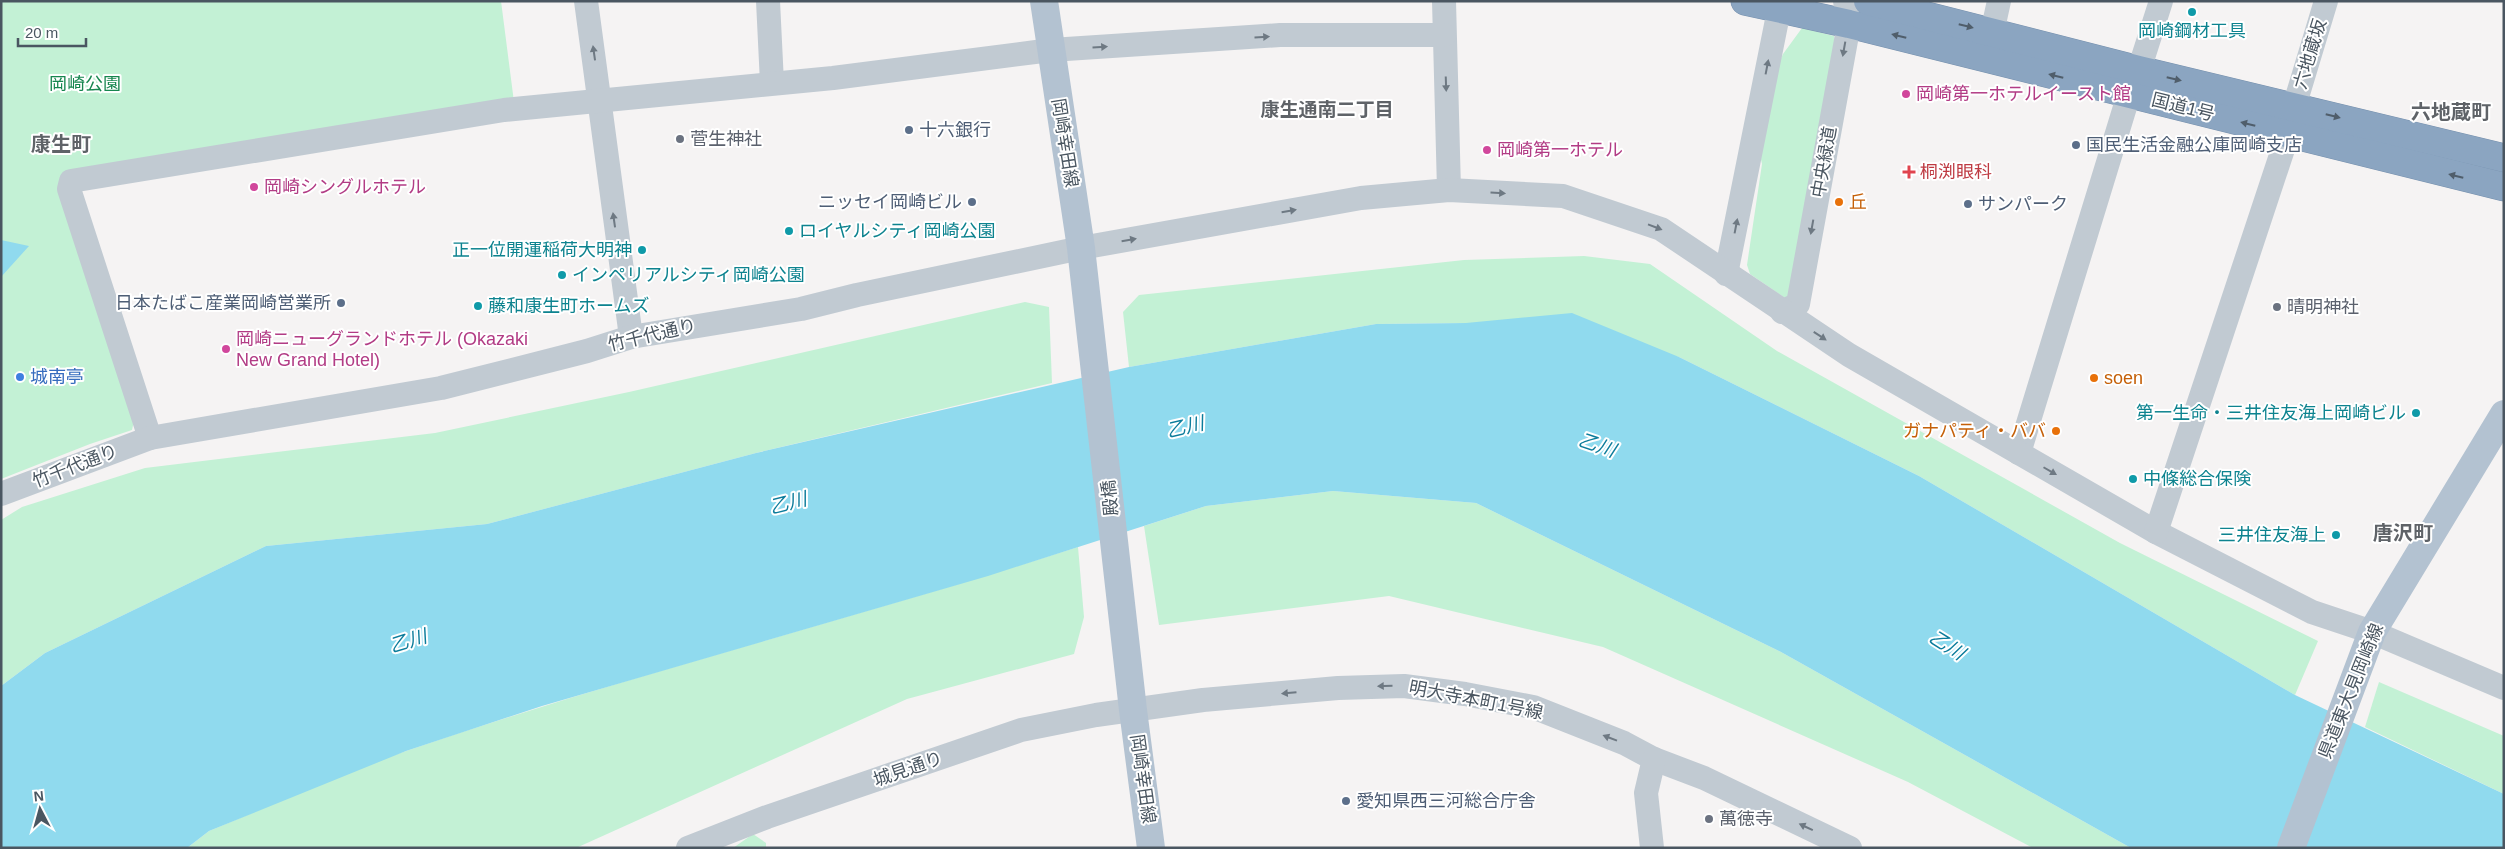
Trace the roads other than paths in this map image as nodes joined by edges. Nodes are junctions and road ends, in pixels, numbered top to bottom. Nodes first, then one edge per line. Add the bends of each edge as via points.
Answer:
1 (586, 1) edge
2 (768, 1) edge
3 (1044, 1) edge
4 (1444, 1) edge
5 (1745, 1) edge
6 (1868, 1) edge
7 (1999, 1) edge
8 (2161, 1) edge
9 (2326, 1) edge
10 (1779, 6) edge
11 (1847, 13) edge
12 (1992, 32) junction
13 (1444, 35) junction
14 (1051, 50) junction
15 (2134, 82) junction
16 (772, 83) junction
17 (601, 102) junction
18 (2294, 107) junction
19 (2288, 134) junction
20 (2504, 158) edge
21 (2504, 187) edge
22 (1449, 190) junction
23 (1081, 248) junction
24 (1726, 274) junction
25 (1086, 286) joint
26 (1782, 312) junction
27 (631, 337) junction
28 (2504, 414) edge
29 (150, 438) junction
30 (2019, 453) junction
31 (1, 494) edge
32 (2156, 532) junction
33 (2372, 632) junction
34 (2504, 688) edge
35 (1133, 710) junction
36 (1654, 759) junction
37 (740, 827) junction
38 (688, 848) edge
39 (718, 848) edge
40 (1152, 848) edge
41 (1652, 848) edge
42 (1850, 848) edge
43 (2291, 848) edge

17 -> 1 street
2 - 16 street
3 - 14 main road, 岡崎幸田線
4 - 13 street
5 - 10 highway, 国道1号
6 -> 12 highway, 国道1号
7 - 12 street
8 - 15 street
9 - 18 street, 六地蔵坂
10 - 11 highway, 国道1号
24 -> 10 street
15 -> 11 highway, 国道1号
11 -> 26 street, 中央緑道 via 1798,304
12 - 15 highway, 国道1号
14 -> 13 street via 1280,36
13 -> 22 street
14 - 16 street
14 - 23 main road, 岡崎幸田線
15 -> 18 highway, 国道1号
19 -> 15 highway, 国道1号
15 - 30 street
16 - 17 street
27 -> 17 street
17 - 29 street via 504,110 71,181 69,190
18 -> 20 highway, 国道1号
21 -> 19 highway, 国道1号
19 - 32 street
23 -> 22 street, 竹千代通り via 1361,198
22 -> 24 street, 竹千代通り via 1563,196 1661,228
23 - 25 main road, 岡崎幸田線
23 - 27 street, 竹千代通り via 801,309
24 - 26 street, 竹千代通り
25 - 35 main road, 殿橋
26 -> 30 street, 竹千代通り via 1849,355
27 - 29 street, 竹千代通り via 441,388
28 - 33 main road, 県道東大見岡崎線
29 - 31 street, 竹千代通り
30 -> 32 street, 竹千代通り
32 - 33 street, 竹千代通り via 2312,612
33 - 34 street, 竹千代通り
33 - 43 main road, 県道東大見岡崎線
36 -> 35 street, 明大寺本町1号線 via 1624,743 1533,707 1404,686 1338,688
35 - 37 street, 城見通り via 1096,714 1021,730
35 - 40 main road, 岡崎幸田線
36 - 41 street via 1646,793
42 -> 36 street, 明大寺本町1号線 via 1704,778
37 - 38 street, 城見通り
37 - 39 street

